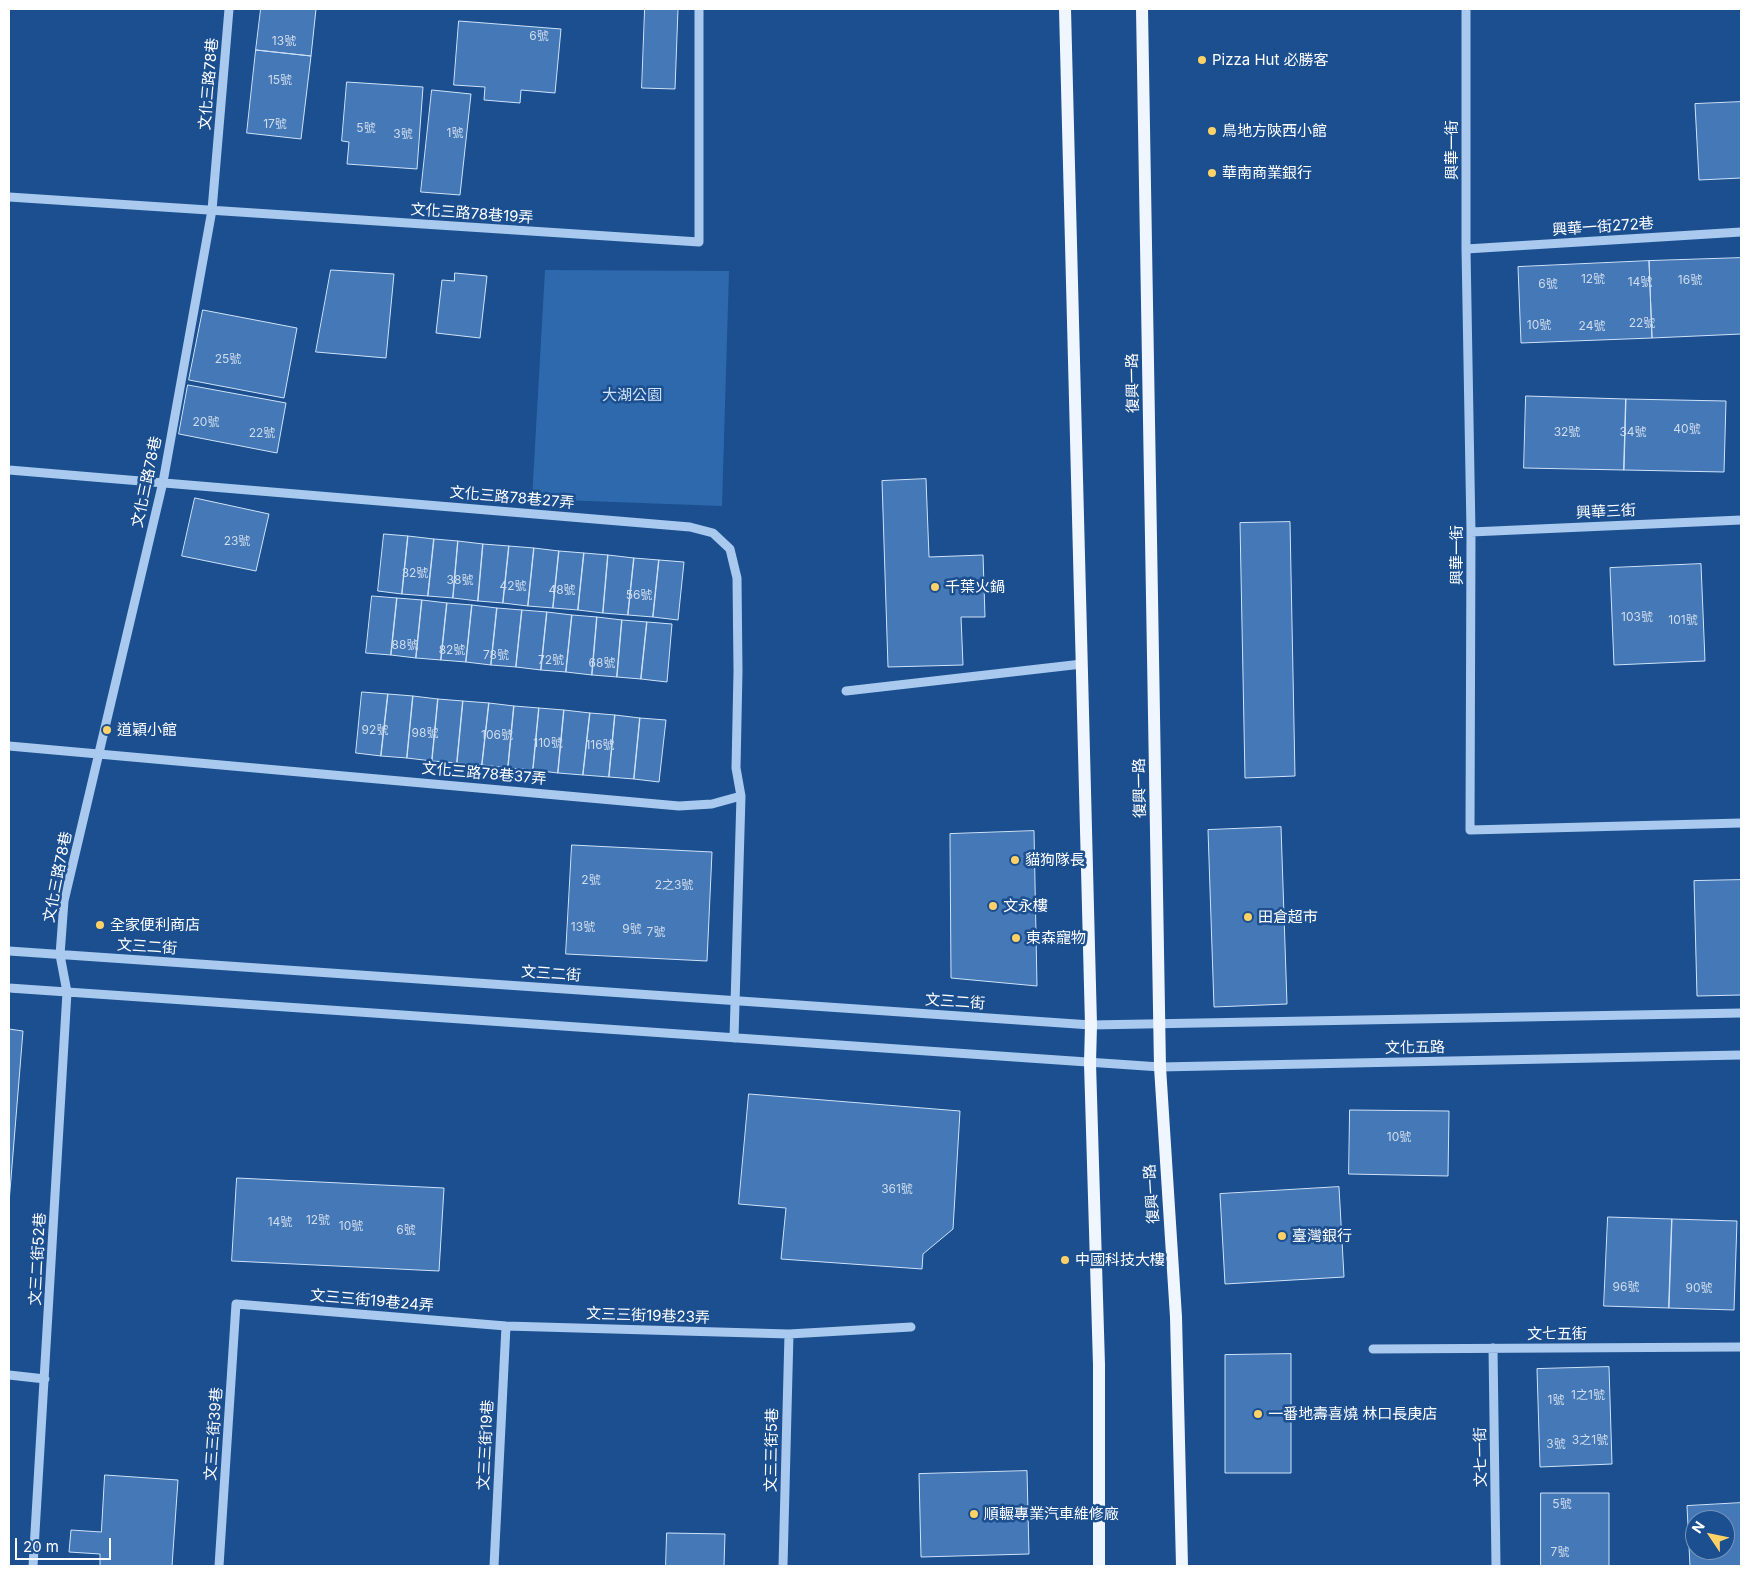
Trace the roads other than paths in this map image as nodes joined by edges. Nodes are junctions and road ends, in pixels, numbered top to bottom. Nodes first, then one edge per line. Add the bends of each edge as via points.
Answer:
1 (229, 9) edge
2 (699, 9) edge
3 (1066, 9) edge
4 (1142, 9) edge
5 (1466, 9) edge
6 (9, 197) edge
7 (212, 210) junction
8 (1741, 232) edge
9 (1466, 249) junction
10 (9, 470) edge
11 (163, 482) junction
12 (1741, 520) edge
13 (1471, 532) junction
14 (1082, 664) junction
15 (846, 691) dead end
16 (9, 746) edge
17 (99, 753) junction
18 (740, 796) junction
19 (1741, 823) edge
20 (9, 951) edge
21 (60, 954) junction
22 (9, 988) edge
23 (67, 992) junction
24 (735, 1001) junction
25 (1741, 1013) edge
26 (1091, 1025) junction
27 (1160, 1025) junction
28 (734, 1038) junction
29 (1741, 1055) edge
30 (1090, 1063) junction
31 (1160, 1067) junction
32 (236, 1304) joint
33 (506, 1326) junction
34 (911, 1327) dead end
35 (789, 1334) junction
36 (1741, 1347) edge
37 (1493, 1348) junction
38 (1373, 1349) dead end
39 (9, 1375) edge
40 (45, 1379) junction
41 (33, 1566) edge
42 (220, 1566) edge
43 (494, 1566) edge
44 (783, 1566) edge
45 (1098, 1566) edge
46 (1182, 1566) edge
47 (1496, 1566) edge

1 - 7 street, 文化三路78巷
2 - 7 street, 文化三路78巷19弄 via 699,242
3 - 14 main road
4 - 27 main road, 復興一路
5 - 9 street, 興華一街
6 - 7 street, 文化三路78巷19弄
7 - 11 street, 文化三路78巷
8 - 9 street, 興華一街272巷
9 - 13 street, 興華一街
10 - 11 street, 文化三路78巷27弄
11 - 17 street, 文化三路78巷
11 - 18 street, 文化三路78巷27弄 via 690,527 713,533 730,550 738,578 736,768
12 - 13 street, 興華三街
13 - 19 street, 興華一街 via 1470,830
14 - 15 street
14 - 26 main road
16 - 17 street, 文化三路78巷37弄
17 - 18 street, 文化三路78巷37弄 via 679,806 712,804
17 - 21 street, 文化三路78巷 via 64,901
18 - 24 street
20 - 21 street, 文三二街
21 - 23 street, 文三二街52巷
21 - 24 street, 文三二街
22 - 23 street
23 - 28 street
23 - 40 street, 文三二街52巷
24 - 26 street, 文三二街
24 - 28 street
25 - 27 street, 文化五路
26 - 27 street, 文化五路
26 - 30 main road
27 - 31 main road, 復興一路
28 - 30 street
29 - 31 street, 文化五路
30 - 31 street, 文化五路
30 - 45 main road via 1099,1365
31 - 46 main road, 復興一路 via 1176,1317
32 - 33 street, 文三三街19巷24弄
32 - 42 street, 文三三街39巷
33 - 35 street, 文三三街19巷23弄
33 - 43 street, 文三三街19巷
34 - 35 street, 文三三街19巷23弄
35 - 44 street, 文三三街5巷
36 - 37 street, 文七五街
37 - 38 street, 文七五街
37 - 47 street, 文七一街
39 - 40 street
40 - 41 street, 文三二街52巷

